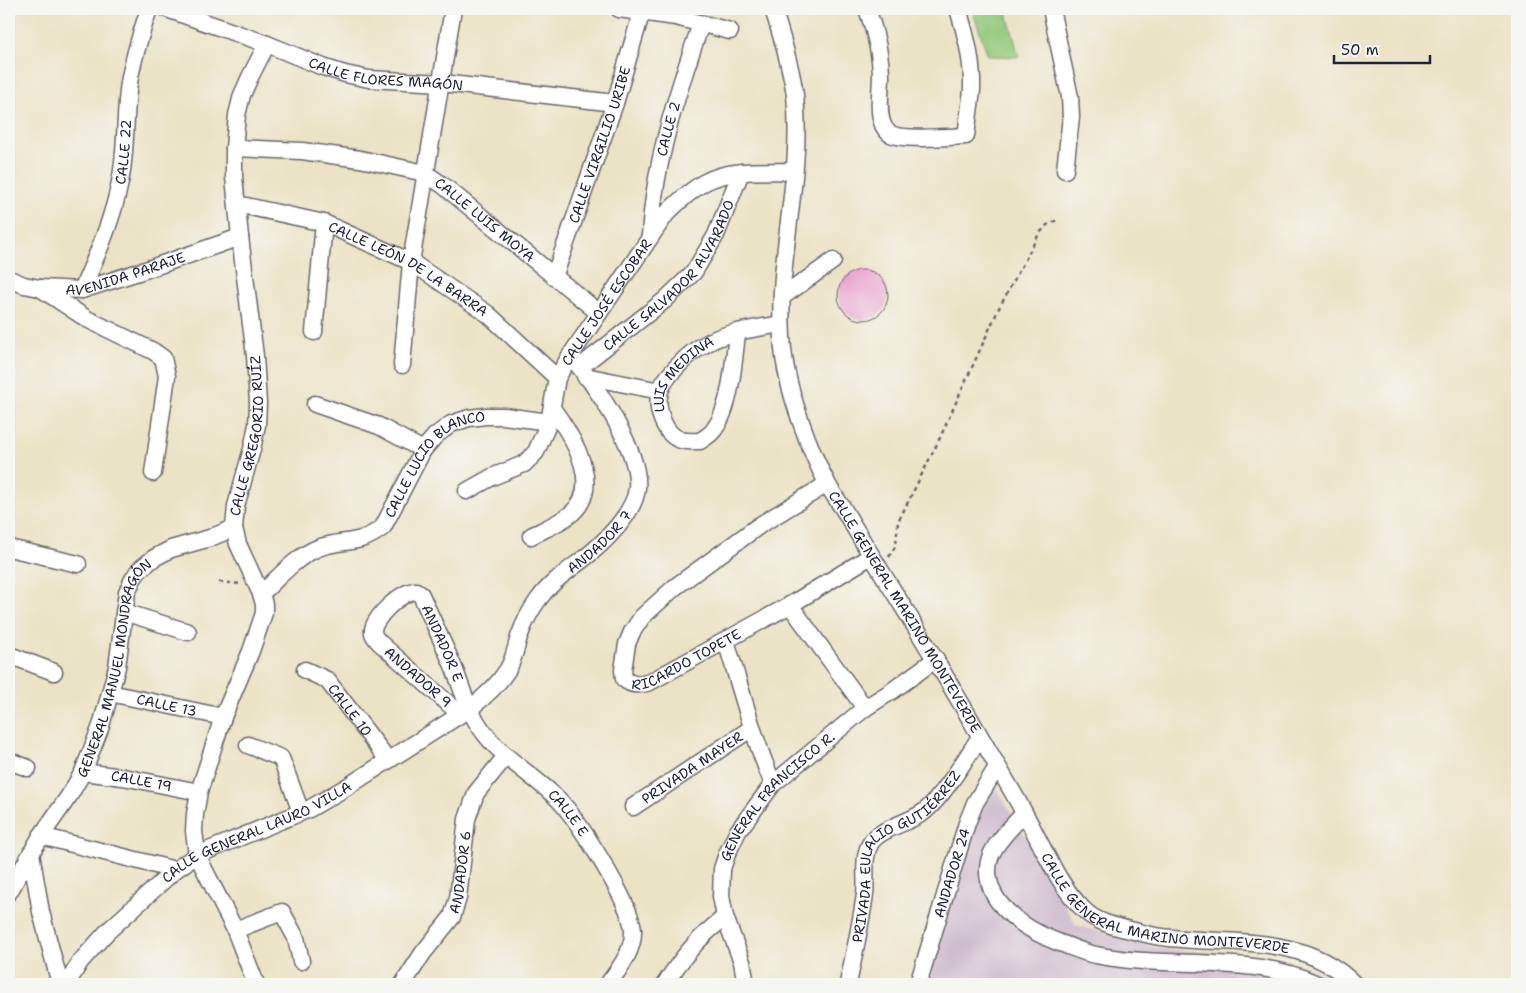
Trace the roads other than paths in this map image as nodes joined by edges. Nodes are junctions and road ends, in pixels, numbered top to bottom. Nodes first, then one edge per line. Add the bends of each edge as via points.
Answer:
1 (149, 9) edge
2 (167, 9) edge
3 (452, 9) edge
4 (619, 9) edge
5 (773, 9) edge
6 (867, 9) edge
7 (958, 9) edge
8 (1051, 9) edge
9 (642, 12) junction
10 (701, 24) junction
11 (730, 31) dead end
12 (267, 44) junction
13 (442, 83) junction
14 (615, 103) junction
15 (234, 148) junction
16 (1065, 170) dead end
17 (741, 172) junction
18 (794, 172) junction
19 (425, 173) junction
20 (237, 204) junction
21 (324, 223) junction
22 (240, 237) junction
23 (650, 237) junction
24 (833, 261) dead end
25 (411, 262) junction
26 (554, 277) junction
27 (9, 279) edge
28 (40, 288) junction
29 (82, 290) junction
30 (782, 297) junction
31 (600, 313) junction
32 (781, 324) junction
33 (314, 332) dead end
34 (737, 332) junction
35 (402, 365) dead end
36 (578, 366) junction
37 (556, 378) junction
38 (660, 391) junction
39 (315, 404) dead end
40 (551, 415) junction
41 (423, 450) junction
42 (153, 473) dead end
43 (827, 484) junction
44 (467, 491) dead end
45 (234, 528) junction
46 (531, 536) dead end
47 (9, 548) edge
48 (874, 561) junction
49 (78, 564) dead end
50 (259, 590) junction
51 (790, 605) junction
52 (124, 612) junction
53 (382, 612) joint
54 (188, 632) dead end
55 (726, 641) junction
56 (9, 655) edge
57 (936, 659) junction
58 (305, 670) dead end
59 (54, 672) dead end
60 (110, 693) junction
61 (865, 708) junction
62 (464, 711) junction
63 (224, 717) junction
64 (752, 728) junction
65 (980, 737) junction
66 (248, 745) dead end
67 (506, 756) junction
68 (388, 760) junction
69 (9, 761) edge
70 (997, 766) junction
71 (28, 768) dead end
72 (83, 772) junction
73 (773, 784) junction
74 (199, 792) junction
75 (633, 807) dead end
76 (301, 812) junction
77 (1024, 813) junction
78 (41, 836) junction
79 (31, 853) junction
80 (197, 855) junction
81 (176, 870) junction
82 (9, 892) edge
83 (725, 917) junction
84 (235, 930) junction
85 (300, 961) dead end
86 (60, 984) edge
87 (67, 984) edge
88 (256, 984) edge
89 (403, 984) edge
90 (608, 984) edge
91 (665, 984) edge
92 (746, 984) edge
93 (848, 984) edge
94 (918, 984) edge
95 (1317, 984) edge
96 (1354, 984) edge

1 - 29 street, CALLE 22 via 130,82 124,153 114,209
2 - 12 street, CALLE FLORES MAGÓN
3 - 13 street
4 - 9 street
5 - 18 street, CALLE GENERAL MARINO MONTEVERDE via 794,95
6 - 7 street via 880,56 883,126 888,132 907,137 966,136 972,88 971,62
8 - 16 street via 1070,97
9 - 10 street
9 - 14 street, CALLE VIRGILIO URIBE
10 - 11 street
10 - 23 street, CALLE 2 via 661,158
12 - 13 street, CALLE FLORES MAGÓN via 345,74 369,79
12 - 15 street, CALLE GREGORIO RUÍZ via 242,95
13 - 14 street, CALLE FLORES MAGÓN
13 - 19 street
14 - 26 street, CALLE VIRGILIO URIBE
15 - 19 street, CALLE LUIS MOYA via 312,153
15 - 20 street, CALLE GREGORIO RUÍZ
17 - 18 street, CALLE JOSÉ ESCOBAR
17 - 23 street, CALLE JOSÉ ESCOBAR via 706,181 666,214
17 - 36 street, CALLE SALVADOR ALVARADO via 716,235 694,272 665,300
18 - 30 street, CALLE GENERAL MARINO MONTEVERDE
19 - 25 street
19 - 26 street, CALLE LUIS MOYA
20 - 21 street, CALLE LEÓN DE LA BARRA
20 - 22 street, CALLE GREGORIO RUÍZ
21 - 25 street, CALLE LEÓN DE LA BARRA
21 - 33 street
22 - 29 street, AVENIDA PARAJE
22 - 45 street, CALLE GREGORIO RUÍZ via 258,403 254,441 236,506
23 - 31 street, CALLE JOSÉ ESCOBAR
24 - 30 street
25 - 35 street
25 - 37 street, CALLE LEÓN DE LA BARRA via 488,314
26 - 31 street, CALLE LUIS MOYA
27 - 28 street, AVENIDA PARAJE
28 - 29 street, AVENIDA PARAJE
28 - 42 street via 87,319 153,350 163,358 166,391
30 - 32 street, CALLE GENERAL MARINO MONTEVERDE
31 - 36 street, CALLE JOSÉ ESCOBAR
32 - 34 street, LUIS MEDINA
32 - 43 street, CALLE GENERAL MARINO MONTEVERDE via 790,388
34 - 38 street, LUIS MEDINA via 704,344 687,356
34 - 38 street, LUIS MEDINA via 734,364 722,417 709,435 700,441 690,441 680,440 670,432 660,411
36 - 37 street, CALLE JOSÉ ESCOBAR
36 - 38 street
36 - 62 street, ANDADOR 7 via 608,406 625,441 637,474 636,494 615,530 542,594 525,620 509,668 486,697
37 - 40 street, CALLE JOSÉ ESCOBAR
39 - 41 street via 379,426
40 - 41 street, CALLE LUCIO BLANCO via 469,418 452,424
40 - 44 street, CALLE JOSÉ ESCOBAR via 536,452 524,464
40 - 46 street via 571,437 583,465 586,478 584,492 582,502 572,512
41 - 50 street, CALLE LUCIO BLANCO via 383,527 373,536 320,547
43 - 48 street, CALLE GENERAL MARINO MONTEVERDE
43 - 55 street, RICARDO TOPETE via 760,525 675,587 642,617 627,644 624,679 634,684 650,682
45 - 50 street, CALLE GREGORIO RUÍZ
45 - 52 street, GENERAL MANUEL MONDRAGÓN via 154,558 133,579
47 - 49 street
48 - 51 street, RICARDO TOPETE
48 - 57 street, CALLE GENERAL MARINO MONTEVERDE
50 - 63 street, CALLE GREGORIO RUÍZ via 264,604 262,622
51 - 55 street, RICARDO TOPETE
51 - 61 street
52 - 54 street
52 - 60 street, GENERAL MANUEL MONDRAGÓN
53 - 62 street, ANDADOR 9 via 374,625 375,637 380,644
53 - 62 street, ANDADOR E via 409,591 419,592 454,670
55 - 64 street
56 - 59 street
57 - 61 street, GENERAL FRANCISCO R.
57 - 65 street, CALLE GENERAL MARINO MONTEVERDE
58 - 68 street, CALLE 10 via 328,680
60 - 63 street, CALLE 13
60 - 72 street, GENERAL MANUEL MONDRAGÓN
61 - 73 street, GENERAL FRANCISCO R.
62 - 67 street, CALLE E
62 - 68 street, CALLE GENERAL LAURO VILLA
63 - 74 street, CALLE GREGORIO RUÍZ
64 - 73 street
64 - 75 street, PRIVADA MAYER
65 - 70 street, CALLE GENERAL MARINO MONTEVERDE
65 - 93 street, PRIVADA EULALIO GUTIÉRREZ via 932,805 871,842 867,851 866,882
66 - 76 street via 281,758
67 - 89 street, ANDADOR 6 via 476,794 467,819 458,898 452,918
67 - 90 street, CALLE E via 558,800 577,822 625,904 632,922 632,941 622,965
68 - 76 street, CALLE GENERAL LAURO VILLA
69 - 71 street
70 - 77 street, CALLE GENERAL MARINO MONTEVERDE
70 - 94 street, ANDADOR 24 via 975,803 967,824
72 - 74 street, CALLE 19
72 - 78 street, GENERAL MANUEL MONDRAGÓN
73 - 83 street, GENERAL FRANCISCO R. via 738,832 727,854 721,881
74 - 80 street, CALLE GREGORIO RUÍZ via 194,831
76 - 80 street, CALLE GENERAL LAURO VILLA
77 - 95 street via 993,851 988,874 992,892 1006,911 1024,926 1095,955 1147,962 1274,970
77 - 96 street, CALLE GENERAL MARINO MONTEVERDE via 1061,881 1085,911 1098,920 1156,936 1297,950 1334,967
78 - 79 street, GENERAL MANUEL MONDRAGÓN
78 - 81 street
79 - 82 street, GENERAL MANUEL MONDRAGÓN
79 - 86 street via 43,920
80 - 81 street, CALLE GENERAL LAURO VILLA
80 - 84 street, CALLE GREGORIO RUÍZ
81 - 87 street, CALLE GENERAL LAURO VILLA via 107,932 80,962
83 - 91 street via 693,945
83 - 92 street, GENERAL FRANCISCO R. via 742,962
84 - 85 street via 282,912 296,938
84 - 88 street, CALLE GREGORIO RUÍZ

